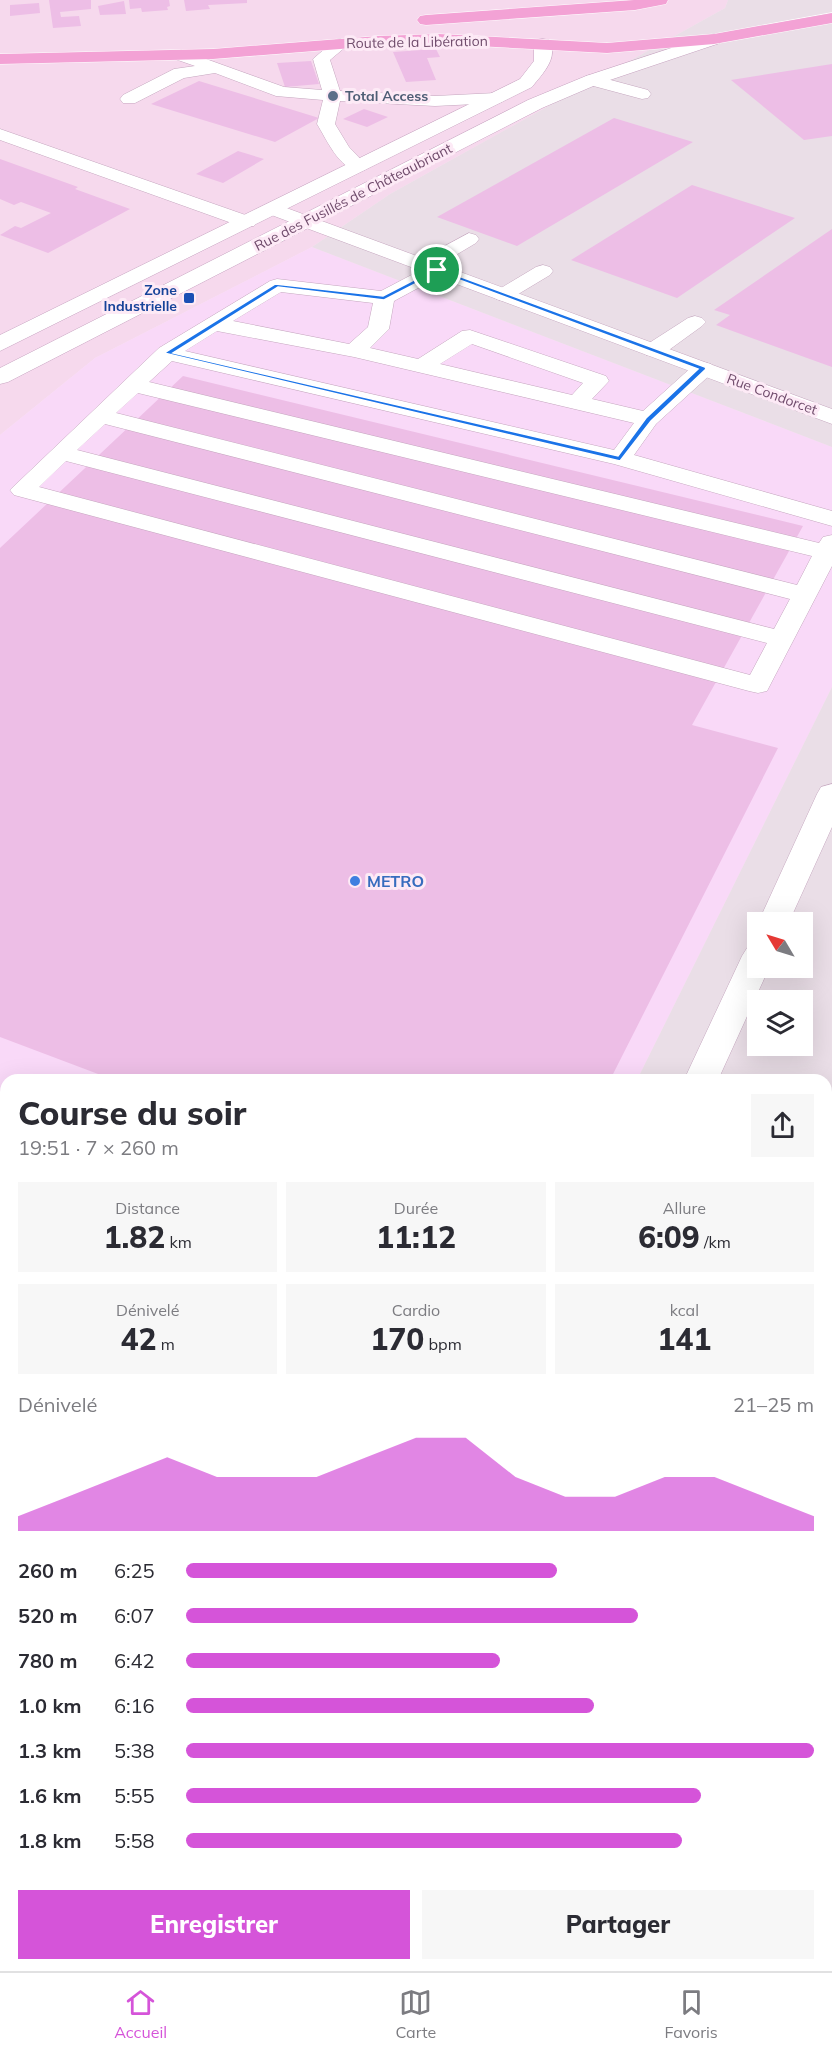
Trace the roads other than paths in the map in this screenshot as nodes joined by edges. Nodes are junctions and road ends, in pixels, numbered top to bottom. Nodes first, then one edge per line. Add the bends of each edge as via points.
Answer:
1 (660, 0) edge
2 (822, 3) dead end
3 (636, 5) junction
4 (832, 18) edge
5 (411, 21) dead end
6 (142, 39) dead end
7 (714, 39) junction
8 (341, 44) junction
9 (543, 44) junction
10 (0, 48) edge
11 (181, 55) junction
12 (0, 59) edge
13 (218, 68) junction
14 (592, 80) junction
15 (642, 94) dead end
16 (333, 96) junction
17 (496, 98) junction
18 (129, 99) dead end
19 (0, 134) edge
20 (358, 166) junction
21 (273, 209) junction
22 (306, 221) junction
23 (247, 222) junction
24 (470, 239) dead end
25 (431, 268) junction
26 (543, 271) dead end
27 (503, 295) junction
28 (384, 298) junction
29 (694, 322) dead end
30 (214, 324) junction
31 (0, 344) edge
32 (654, 350) junction
33 (354, 351) junction
34 (167, 353) junction
35 (421, 367) junction
36 (703, 369) junction
37 (0, 377) edge
38 (133, 385) junction
39 (576, 403) junction
40 (830, 414) edge
41 (100, 416) junction
42 (648, 419) junction
43 (61, 453) junction
44 (620, 458) junction
45 (832, 519) edge
46 (830, 547) edge
47 (805, 595) junction
48 (782, 639) junction
49 (832, 794) edge
50 (778, 912) edge
51 (748, 978) edge
52 (704, 1074) edge

1 - 3 main road, Route de la Libération
2 - 7 main road via 754,19
3 - 5 main road, Route de la Libération
3 - 9 main road via 564,21 544,33
4 - 7 main road, Route de la Libération
6 - 10 main road
7 - 9 main road, Route de la Libération via 607,48
7 - 14 main road, Rue des Fusillés de Châteaubriant
8 - 9 main road, Route de la Libération via 439,39
8 - 11 main road, Route de la Libération
8 - 16 lane via 321,59
9 - 17 main road, Rue des Fusillés de Châteaubriant via 543,61 526,83
11 - 12 main road, Route de la Libération
11 - 13 lane
13 - 16 lane via 282,92
13 - 18 lane via 180,73
14 - 15 lane
14 - 22 main road, Rue des Fusillés de Châteaubriant via 535,104
16 - 17 lane via 435,101
16 - 20 lane via 326,124 342,150
17 - 20 main road, Rue des Fusillés de Châteaubriant
19 - 23 lane
20 - 21 main road, Rue des Fusillés de Châteaubriant
21 - 22 main road, Rue Condorcet
21 - 23 main road, Rue des Fusillés de Châteaubriant
22 - 25 main road, Rue Condorcet
22 - 37 main road, Rue des Fusillés de Châteaubriant
23 - 31 main road, Rue des Fusillés de Châteaubriant
24 - 25 lane
25 - 27 main road, Rue Condorcet
25 - 28 lane
26 - 27 lane
27 - 32 main road, Rue Condorcet
28 - 30 lane via 277,285
28 - 33 lane via 378,329
29 - 32 lane
30 - 33 lane
30 - 34 lane
32 - 36 main road, Rue Condorcet
33 - 35 lane
34 - 38 lane
34 - 44 lane
35 - 39 lane
35 - 39 lane via 470,336 598,381
36 - 40 main road, Rue Condorcet
36 - 42 lane
38 - 41 lane
38 - 46 lane
39 - 42 lane
41 - 43 lane
41 - 47 lane
42 - 44 lane
43 - 48 lane
43 - 48 lane via 21,490 758,685
44 - 45 lane
46 - 47 lane
47 - 48 lane
49 - 50 main road
51 - 52 main road

